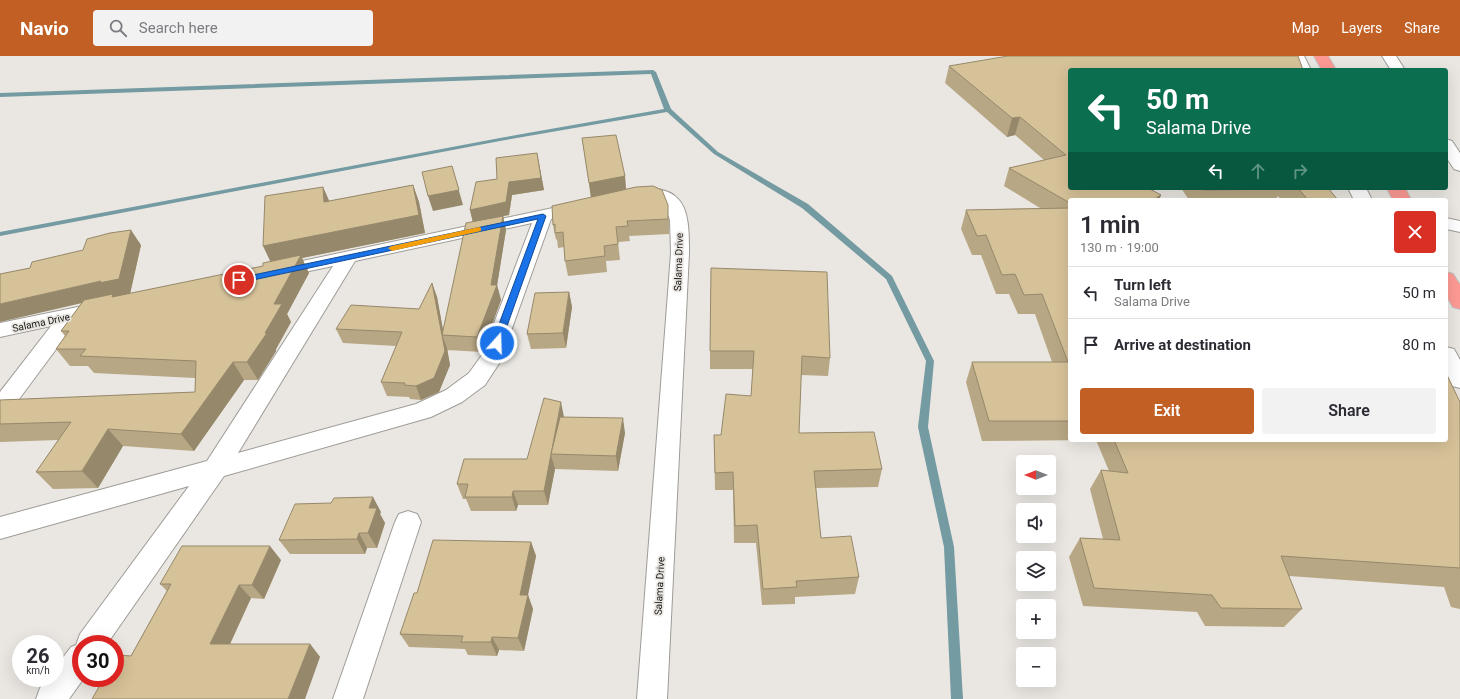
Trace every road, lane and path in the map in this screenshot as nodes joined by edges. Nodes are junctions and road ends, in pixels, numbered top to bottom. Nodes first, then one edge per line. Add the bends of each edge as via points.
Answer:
1 (1297, 56) edge
2 (1321, 56) edge
3 (1389, 56) edge
4 (1303, 68) edge
5 (1328, 68) edge
6 (1397, 68) edge
7 (1448, 147) edge
8 (1460, 166) edge
9 (543, 216) junction
10 (1448, 224) edge
11 (1460, 227) edge
12 (347, 258) junction
13 (255, 277) edge
14 (1448, 281) edge
15 (1460, 302) edge
16 (124, 304) edge
17 (70, 316) junction
18 (0, 330) edge
19 (1448, 358) edge
20 (1460, 380) edge
21 (0, 408) edge
22 (215, 469) junction
23 (408, 522) dead end
24 (0, 528) edge
25 (96, 635) edge
26 (72, 670) edge
27 (51, 699) edge
28 (348, 699) edge
29 (652, 699) edge

1 - 4 street
2 - 5 highway
3 - 6 street
7 - 8 street
9 - 12 street, Salama Drive
9 - 22 street via 492,357 477,379 454,396 423,410
9 - 29 street, Salama Drive via 637,195 656,194 671,200 679,220 680,253
10 - 11 street
12 - 13 street, Salama Drive
12 - 22 street
14 - 15 highway
16 - 17 street, Salama Drive
17 - 18 street, Salama Drive
17 - 21 street
19 - 20 street
22 - 24 street
22 - 25 street
23 - 28 street
26 - 27 street

